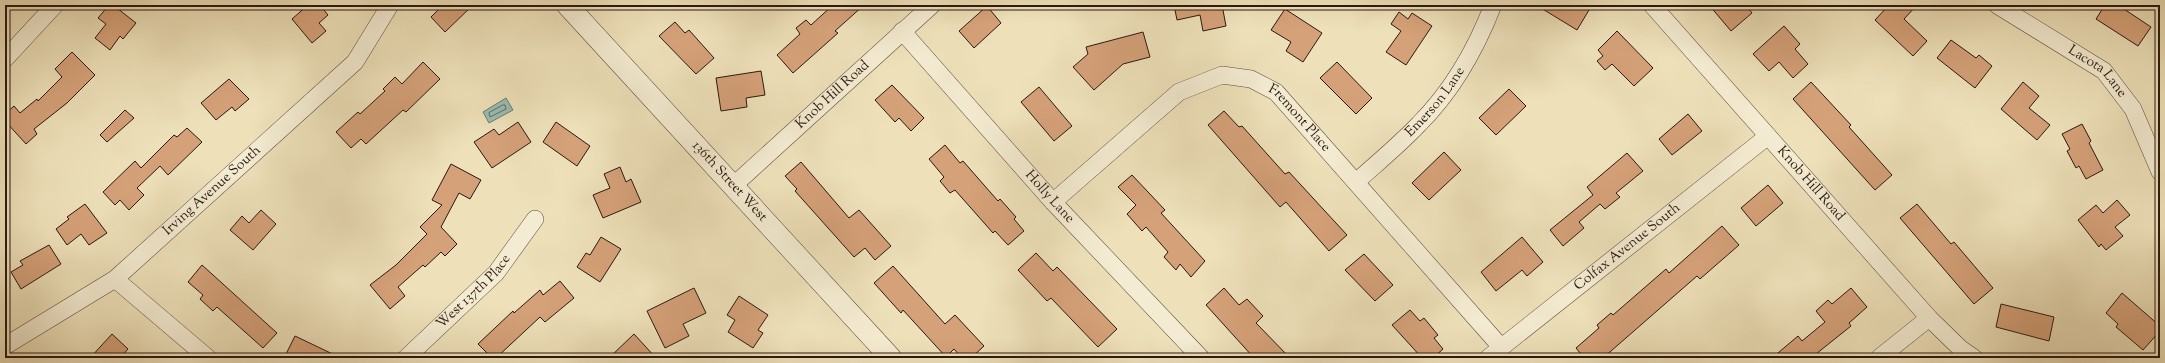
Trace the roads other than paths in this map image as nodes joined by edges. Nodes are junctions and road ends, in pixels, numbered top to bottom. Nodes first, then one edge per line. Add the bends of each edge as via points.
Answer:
1 (55, 5) edge
2 (390, 5) edge
3 (567, 5) edge
4 (932, 5) edge
5 (1493, 5) edge
6 (1652, 5) edge
7 (1997, 5) edge
8 (902, 31) junction
9 (5, 59) edge
10 (1768, 136) junction
11 (2160, 172) edge
12 (1356, 182) junction
13 (733, 186) junction
14 (1053, 202) junction
15 (535, 219) dead end
16 (115, 278) junction
17 (1929, 318) junction
18 (5, 346) edge
19 (1501, 347) junction
20 (208, 358) edge
21 (406, 358) edge
22 (891, 358) edge
23 (1201, 358) edge
24 (1488, 358) edge
25 (1879, 358) edge
26 (1974, 358) edge

1 - 9 street
2 - 16 street, Irving Avenue South via 355,62
3 - 13 street, 136th Street West
4 - 8 street, Knob Hill Road
5 - 12 street, Emerson Lane via 1458,77 1420,124
6 - 10 street, Knob Hill Road
7 - 11 street, Lacota Lane via 2104,71 2133,109
8 - 13 street, Knob Hill Road
8 - 14 street, Holly Lane
10 - 17 street, Knob Hill Road
10 - 19 street, Colfax Avenue South
12 - 14 street, Fremont Place via 1276,92 1251,79 1222,75 1179,92
12 - 19 street, Fremont Place
13 - 22 street, 136th Street West
14 - 23 street, Holly Lane
15 - 21 street, West 137th Place via 496,273
16 - 18 street, Irving Avenue South
16 - 20 street
17 - 25 street
17 - 26 street, Knob Hill Road
19 - 24 street, Colfax Avenue South

